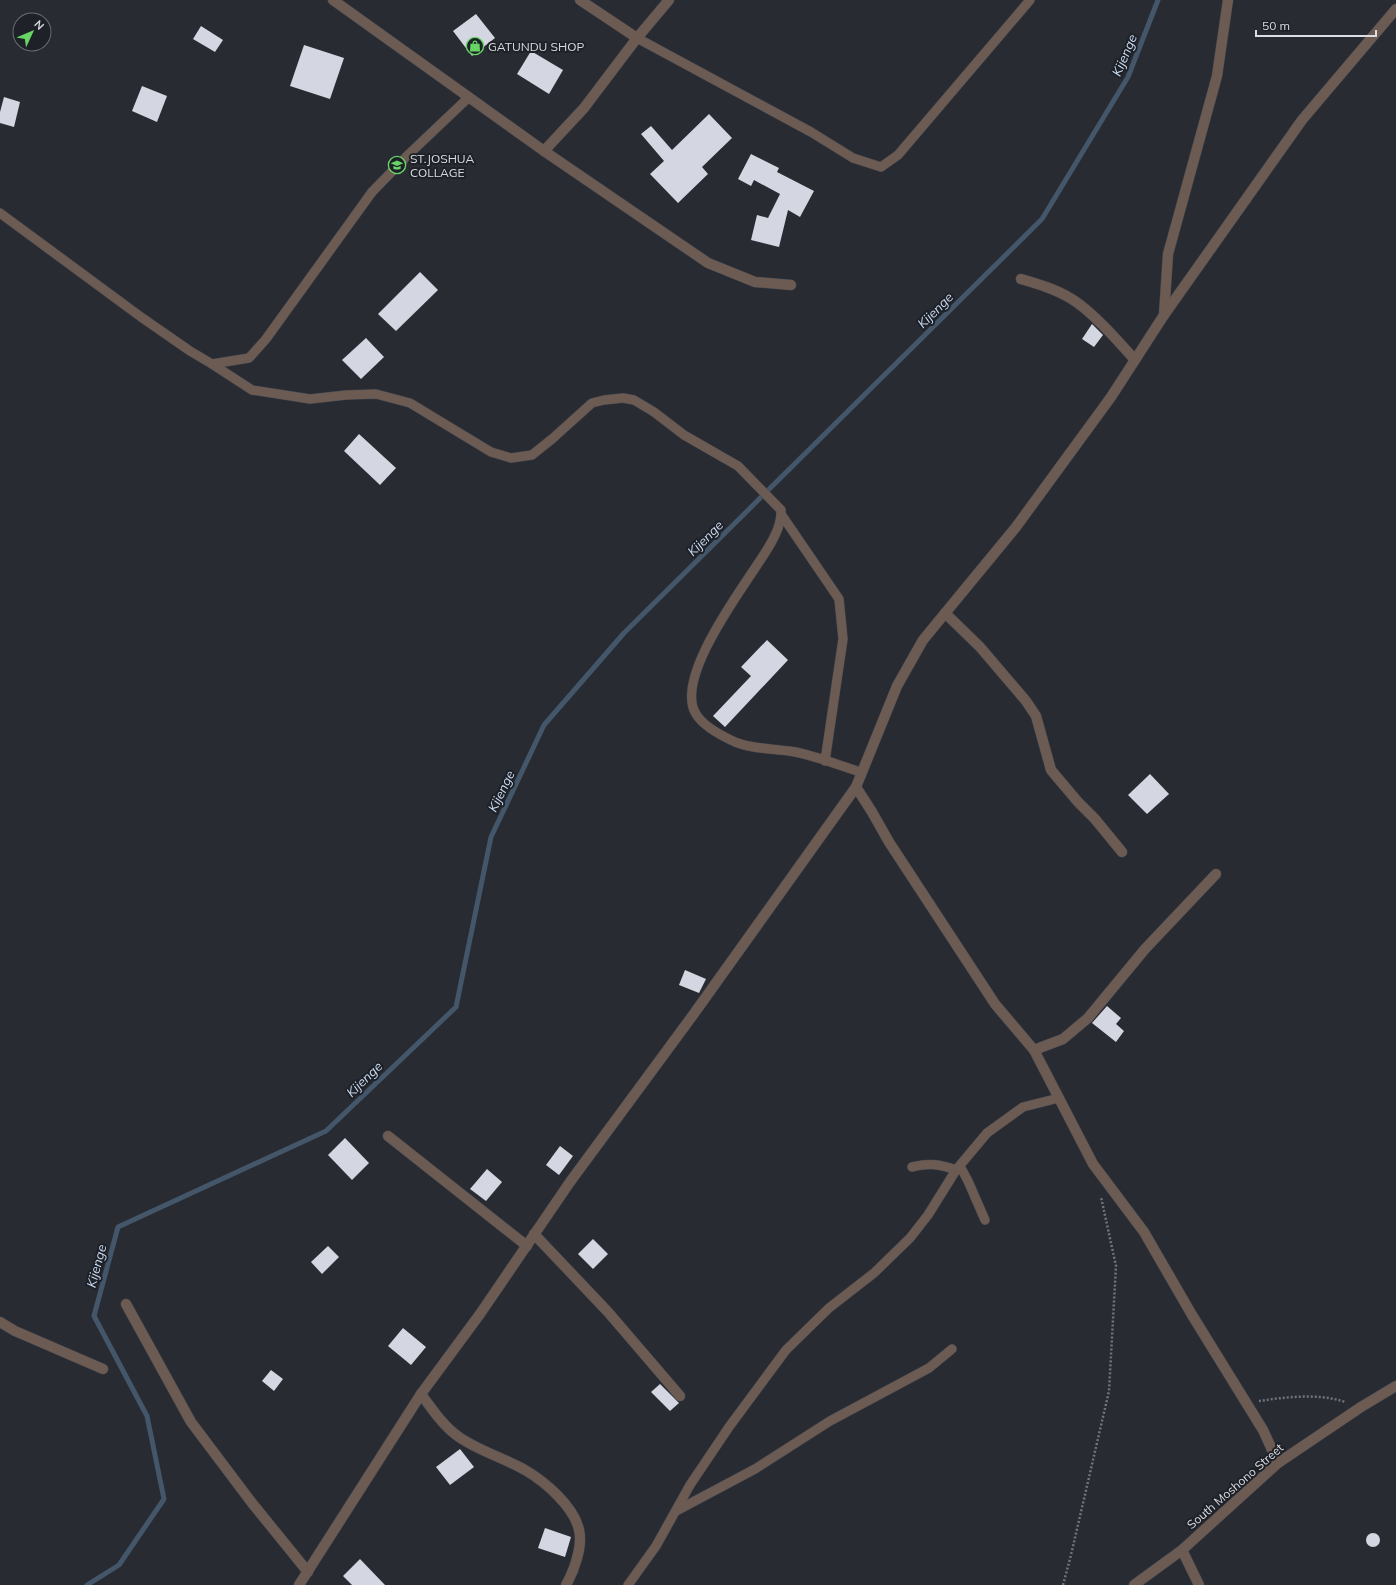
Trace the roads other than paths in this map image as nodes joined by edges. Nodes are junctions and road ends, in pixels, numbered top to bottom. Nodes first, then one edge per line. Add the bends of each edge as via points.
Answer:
1 (333, 0) edge
2 (580, 0) edge
3 (669, 0) edge
4 (1030, 0) edge
5 (1228, 0) edge
6 (1396, 9) edge
7 (637, 38) junction
8 (469, 97) junction
9 (544, 151) junction
10 (0, 213) edge
11 (1021, 279) dead end
12 (791, 286) dead end
13 (1164, 315) junction
14 (1136, 360) junction
15 (212, 364) junction
16 (781, 510) junction
17 (945, 613) junction
18 (825, 761) junction
19 (861, 772) junction
20 (856, 787) junction
21 (1122, 852) dead end
22 (1216, 874) dead end
23 (1034, 1050) junction
24 (1059, 1098) junction
25 (388, 1136) dead end
26 (912, 1167) dead end
27 (958, 1168) junction
28 (984, 1220) dead end
29 (534, 1234) junction
30 (527, 1246) junction
31 (126, 1304) dead end
32 (0, 1322) edge
33 (952, 1349) dead end
34 (103, 1369) dead end
35 (1396, 1386) edge
36 (421, 1394) junction
37 (680, 1396) dead end
38 (1278, 1463) junction
39 (676, 1511) junction
40 (1182, 1550) junction
41 (308, 1572) junction
42 (299, 1585) edge
43 (566, 1585) edge
44 (628, 1585) edge
45 (1134, 1585) edge
46 (1199, 1585) edge

1 - 8 street
2 - 7 street
3 - 7 street
4 - 7 lane via 898,155 881,167 853,158 811,132
5 - 13 street via 1217,76 1168,254
6 - 13 street via 1302,120
7 - 9 street via 584,108
8 - 9 street
8 - 15 lane via 372,192 266,339 249,358
9 - 12 street via 708,263 755,282
10 - 15 lane via 141,317
11 - 14 street via 1072,299
13 - 14 street
14 - 17 street via 1112,397 1016,527
15 - 16 lane via 252,390 310,399 376,394 410,403 491,452 511,458 532,455 592,403 623,398 634,400 684,435 730,460
16 - 18 lane via 840,600 843,639
16 - 18 lane via 780,524 768,548 708,641 694,678 691,695 693,707 710,727 735,742 749,747 795,752
17 - 19 street via 923,640 897,686
17 - 21 street via 980,647 1026,701 1036,716 1051,770
18 - 19 lane
19 - 20 street
20 - 23 street via 888,842 995,1004
20 - 29 street
22 - 23 street via 1145,949 1088,1018 1063,1039
23 - 24 street
24 - 27 lane via 1023,1107 987,1133
24 - 38 street via 1093,1164 1144,1232 1247,1402
25 - 30 street
26 - 27 lane via 928,1164
27 - 28 lane via 968,1181
27 - 39 lane via 910,1238 874,1273 829,1308 786,1350 729,1427 690,1485
29 - 30 street
29 - 37 street via 608,1312
30 - 36 street
31 - 41 street via 191,1422 252,1504
32 - 34 street
33 - 39 lane via 922,1372 830,1421 755,1469
35 - 38 street, South Moshono Street
36 - 41 street
36 - 43 street via 434,1413 459,1437 524,1470 549,1486 570,1511 579,1530 579,1550
38 - 40 street, South Moshono Street
39 - 44 lane via 656,1546
40 - 45 street, South Moshono Street
40 - 46 street
41 - 42 street

